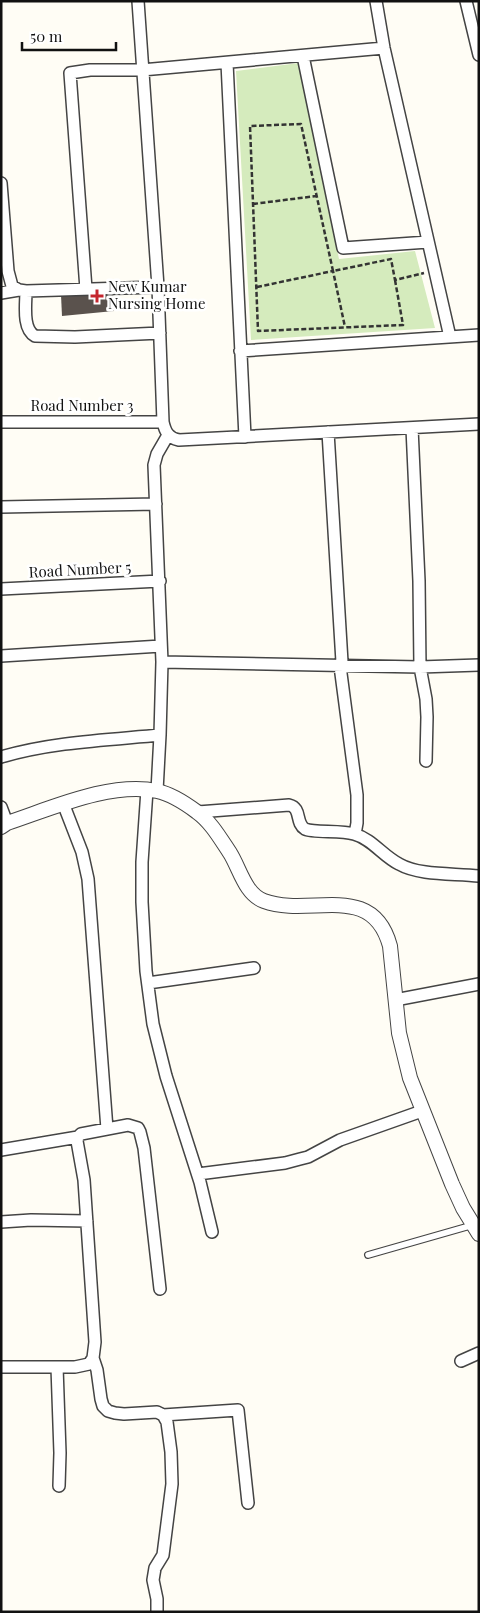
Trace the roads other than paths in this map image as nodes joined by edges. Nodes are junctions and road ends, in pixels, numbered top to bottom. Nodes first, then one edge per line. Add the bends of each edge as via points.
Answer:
1 (138, 1) edge
2 (376, 1) edge
3 (466, 1) edge
4 (384, 48) junction
5 (479, 55) edge
6 (302, 56) junction
7 (227, 63) junction
8 (142, 70) junction
9 (1, 183) edge
10 (428, 242) junction
11 (158, 287) junction
12 (86, 289) junction
13 (22, 290) junction
14 (1, 293) edge
15 (160, 333) junction
16 (479, 335) edge
17 (450, 337) junction
18 (240, 351) junction
19 (1, 422) edge
20 (163, 422) junction
21 (479, 424) edge
22 (412, 428) junction
23 (328, 432) junction
24 (168, 435) junction
25 (245, 437) junction
26 (156, 504) junction
27 (1, 507) edge
28 (160, 581) junction
29 (1, 588) edge
30 (162, 646) junction
31 (1, 656) edge
32 (162, 662) junction
33 (479, 665) edge
34 (340, 666) junction
35 (420, 668) junction
36 (160, 735) junction
37 (1, 757) edge
38 (426, 761) dead end
39 (152, 791) junction
40 (63, 804) junction
41 (1, 807) edge
42 (198, 812) junction
43 (4, 825) edge
44 (354, 834) junction
45 (479, 876) edge
46 (254, 968) dead end
47 (148, 983) junction
48 (479, 984) edge
49 (395, 1000) junction
50 (422, 1111) junction
51 (107, 1129) junction
52 (78, 1137) junction
53 (1, 1150) edge
54 (198, 1174) junction
55 (87, 1220) junction
56 (1, 1222) edge
57 (476, 1230) edge
58 (212, 1232) dead end
59 (368, 1255) dead end
60 (160, 1289) dead end
61 (479, 1353) edge
62 (93, 1358) junction
63 (461, 1360) dead end
64 (1, 1367) edge
65 (57, 1367) junction
66 (163, 1415) junction
67 (58, 1486) dead end
68 (248, 1503) dead end
69 (157, 1612) edge

1 - 8 street
2 - 4 street
3 - 5 street
4 - 6 street
4 - 10 street
6 - 7 street
6 - 10 street via 343,248
7 - 8 street
7 - 18 street
8 - 11 street
8 - 12 street via 70,73
9 - 13 street via 8,271 12,286
10 - 17 street
11 - 12 street
11 - 15 street
12 - 13 street
13 - 14 street
13 - 15 street via 28,330 35,336
15 - 20 street
16 - 17 street
17 - 18 street
18 - 25 street
19 - 20 street, Road Number 3
20 - 24 street
21 - 22 street
22 - 23 street
22 - 35 street
23 - 25 street
23 - 34 street
24 - 25 street via 179,440
24 - 26 street via 156,454 154,464
26 - 27 street
26 - 28 street
28 - 29 street, Road Number 5
28 - 30 street
30 - 31 street
30 - 32 street
32 - 34 street
32 - 36 street
33 - 35 street
34 - 35 street
34 - 44 street via 357,795
35 - 38 street via 426,699
36 - 37 street via 31,749
36 - 39 street
39 - 40 street via 93,794
39 - 42 street via 174,797
39 - 47 street via 142,862
40 - 43 street
40 - 51 street via 80,846 88,879
41 - 43 street
42 - 44 street via 289,805 296,809 300,825 304,828
42 - 49 street via 214,829 246,884 262,900 277,905 356,908 378,919 387,933 390,946
44 - 45 street via 412,870
46 - 47 street
47 - 54 street via 159,1052
48 - 49 street
49 - 50 street via 403,1054
50 - 54 street via 340,1140 308,1157
50 - 57 street via 452,1184
51 - 52 street
51 - 60 street via 133,1126 140,1132
52 - 53 street
52 - 55 street
54 - 58 street
55 - 56 street
55 - 62 street via 95,1342
57 - 59 lane
61 - 63 street
62 - 65 street via 82,1367
62 - 66 street via 101,1399 108,1411 124,1414 157,1412
64 - 65 street
65 - 67 street
66 - 68 street via 238,1410
66 - 69 street via 172,1476 163,1555 153,1580

